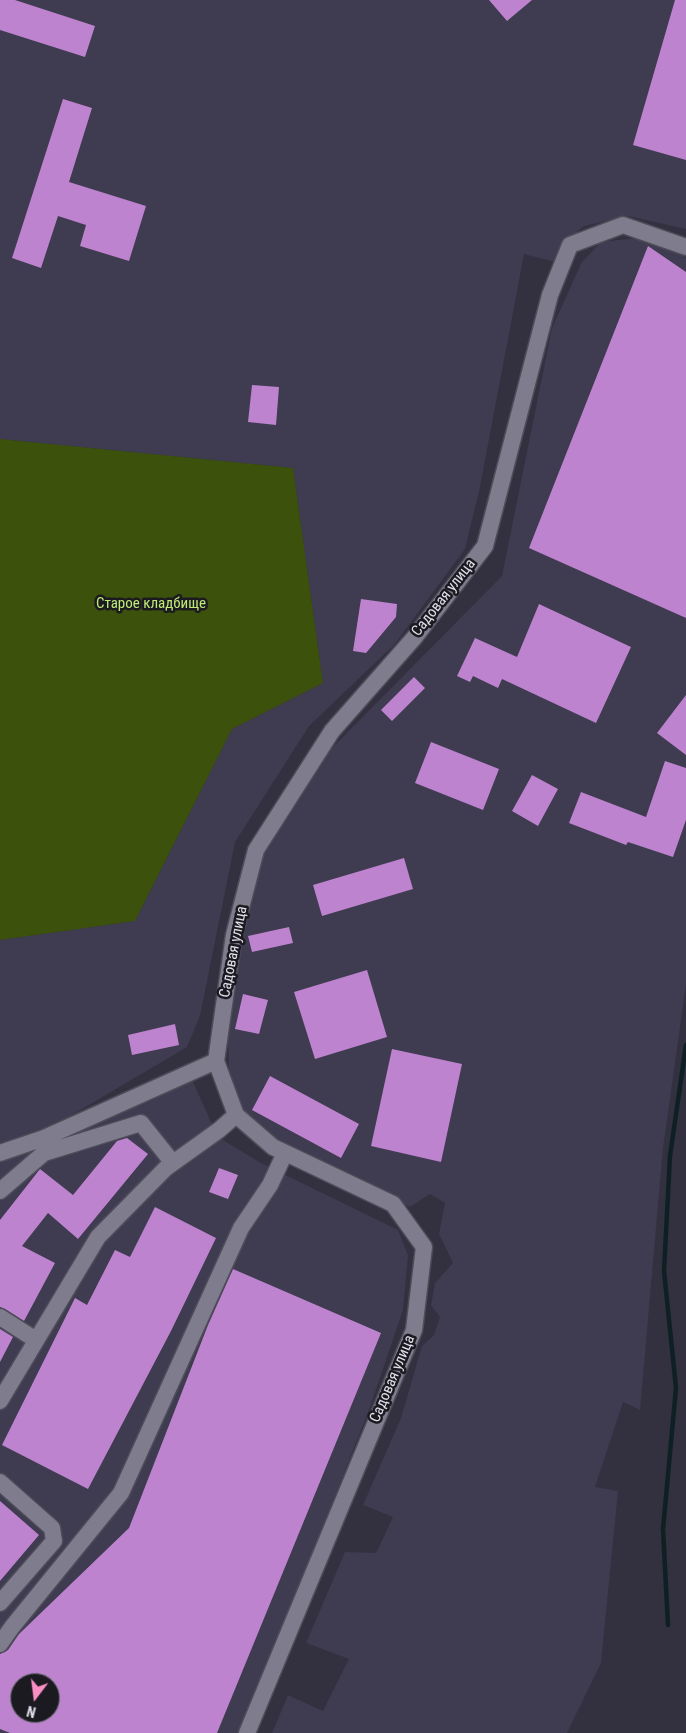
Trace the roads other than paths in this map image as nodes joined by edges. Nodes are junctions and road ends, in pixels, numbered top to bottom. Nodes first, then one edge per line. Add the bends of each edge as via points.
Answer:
1 (686, 248) edge
2 (216, 1061) junction
3 (236, 1114) junction
4 (0, 1153) edge
5 (285, 1153) junction
6 (173, 1163) junction
7 (0, 1191) edge
8 (0, 1317) edge
9 (36, 1340) junction
10 (0, 1401) edge
11 (0, 1482) edge
12 (0, 1603) edge
13 (0, 1644) edge
14 (247, 1733) edge

1 - 2 street, Садовая улица via 623,225 570,245 550,295 484,546 414,638 332,731 256,850 234,935
2 - 3 street, Садовая улица
2 - 4 street via 44,1138
3 - 5 street, Садовая улица via 273,1147
3 - 6 street
5 - 13 street via 270,1185 241,1228 121,1493
5 - 14 street, Садовая улица via 393,1204 424,1247 414,1330
6 - 7 street via 140,1123 44,1153
6 - 9 street via 98,1237
8 - 9 street
9 - 10 street
11 - 12 street via 52,1528 54,1541

